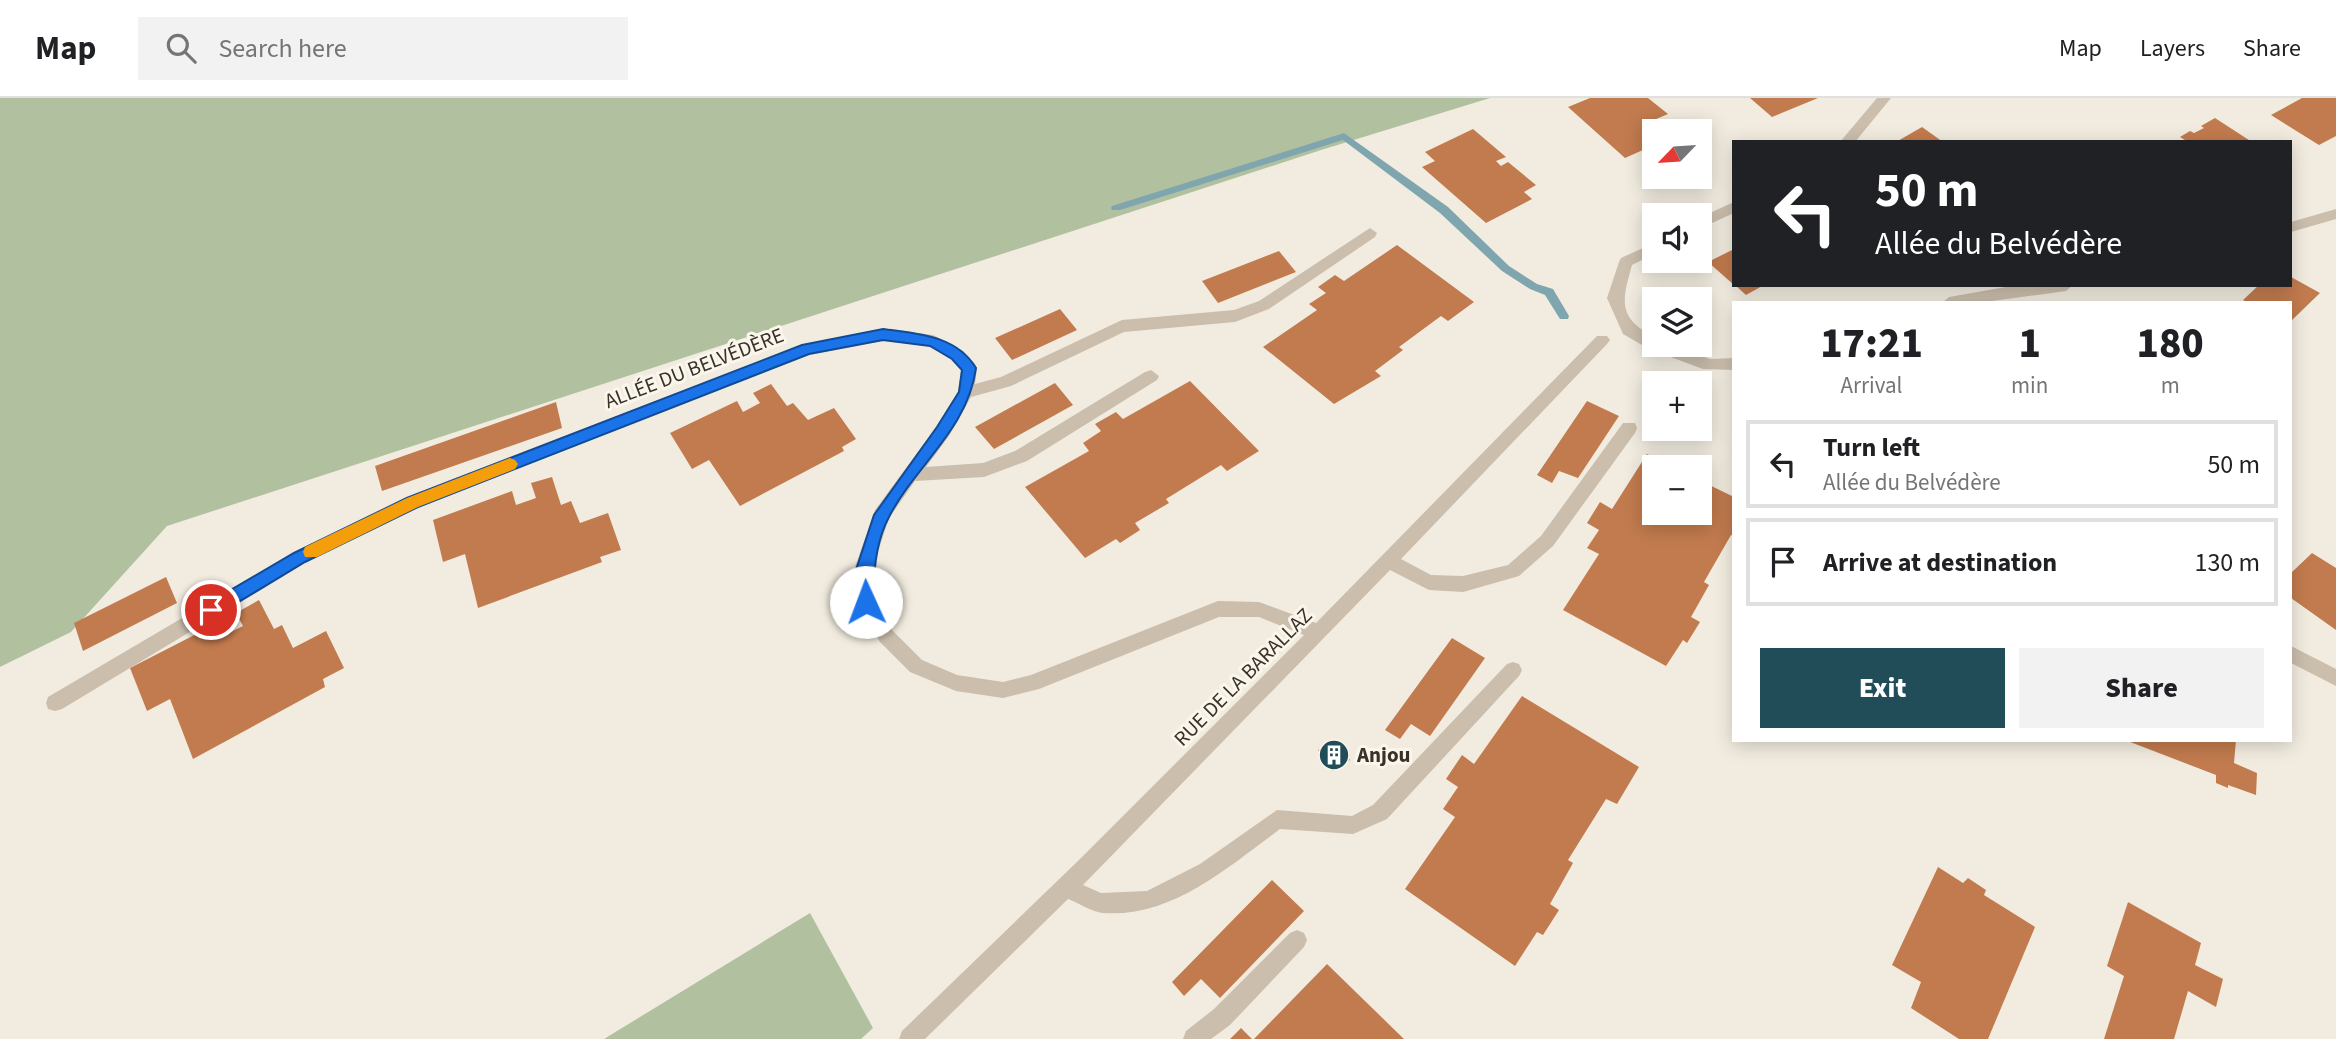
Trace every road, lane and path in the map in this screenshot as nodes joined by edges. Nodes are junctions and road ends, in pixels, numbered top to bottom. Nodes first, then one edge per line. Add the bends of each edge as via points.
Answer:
1 (1884, 98) edge
2 (1849, 140) edge
3 (1732, 208) edge
4 (2336, 214) edge
5 (1712, 218) edge
6 (2292, 228) edge
7 (1370, 233) dead end
8 (1642, 254) edge
9 (2049, 287) edge
10 (1959, 301) edge
11 (1642, 338) edge
12 (1602, 340) dead end
13 (1687, 357) edge
14 (1732, 364) edge
15 (1151, 376) dead end
16 (966, 392) junction
17 (1629, 428) dead end
18 (910, 475) junction
19 (1389, 561) junction
20 (1318, 633) junction
21 (2292, 655) edge
22 (1513, 670) dead end
23 (2336, 678) edge
24 (55, 703) dead end
25 (1066, 887) junction
26 (1297, 940) dead end
27 (910, 1039) edge
28 (1194, 1039) edge

1 - 2 street
3 - 5 street
4 - 6 street
7 - 16 street via 1264,305 1234,316 1122,326 1005,382
8 - 11 street via 1626,262 1615,298 1628,330
9 - 10 street
12 - 19 street, RUE DE LA BARALLAZ
13 - 14 street via 1709,365
15 - 18 street via 1021,456 984,470
16 - 18 street
16 - 24 street, ALLÉE DU BELVÉDÈRE via 969,368 933,341 883,335 807,349 412,502 300,557
17 - 19 street via 1547,541 1513,571 1464,584 1429,582
18 - 20 street via 881,515 864,567 866,602 886,636 916,666 956,683 1003,690 1032,683 1217,609 1262,609
19 - 20 street, RUE DE LA BARALLAZ
20 - 25 street, RUE DE LA BARALLAZ
21 - 23 street
22 - 25 street via 1380,812 1362,821 1353,825 1277,819 1207,871 1149,901 1101,903
25 - 27 street, RUE DE LA BARALLAZ
26 - 28 street via 1222,1017

